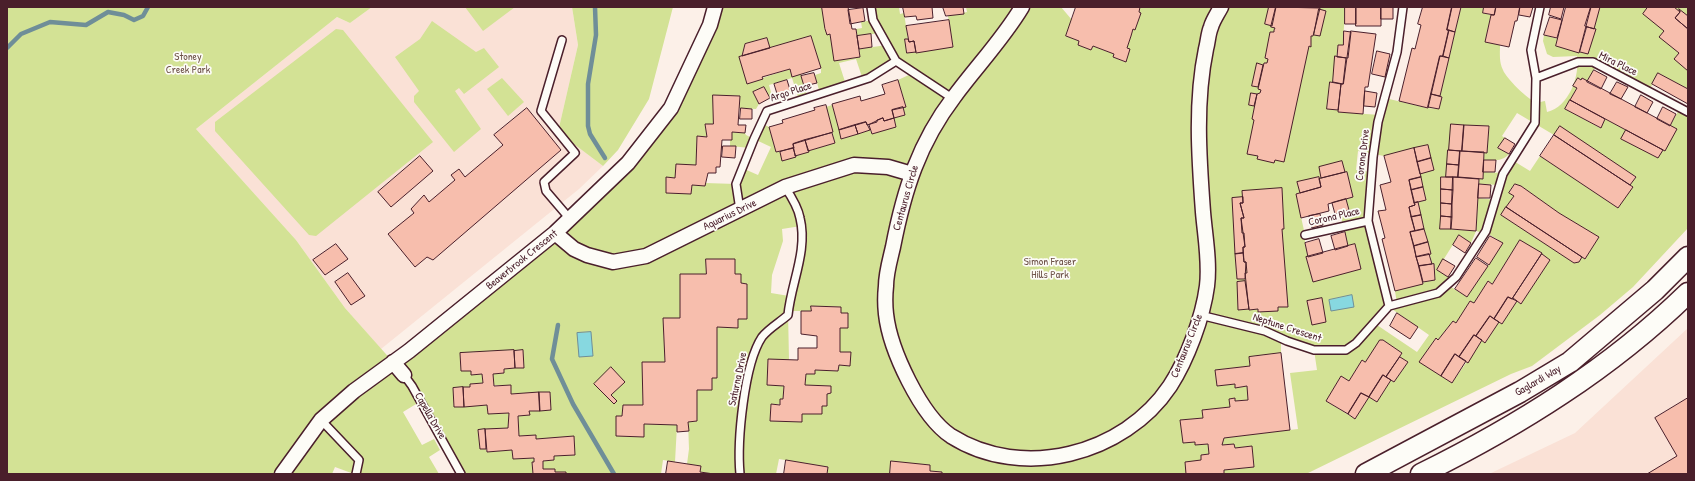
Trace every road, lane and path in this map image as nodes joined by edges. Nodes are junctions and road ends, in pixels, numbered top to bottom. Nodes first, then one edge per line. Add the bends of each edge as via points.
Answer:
1 (715, 7) edge
2 (872, 7) edge
3 (1022, 7) edge
4 (1221, 7) edge
5 (1403, 7) edge
6 (1540, 7) edge
7 (562, 40) dead end
8 (896, 61) junction
9 (1536, 78) junction
10 (952, 98) junction
11 (1688, 112) edge
12 (912, 174) junction
13 (785, 187) junction
14 (740, 210) junction
15 (570, 219) junction
16 (1368, 220) junction
17 (555, 233) junction
18 (1305, 235) dead end
19 (1688, 257) edge
20 (1688, 293) edge
21 (1389, 306) junction
22 (1200, 315) junction
23 (393, 362) junction
24 (404, 375) joint
25 (320, 420) junction
26 (282, 474) edge
27 (356, 474) edge
28 (462, 474) edge
29 (740, 474) edge
30 (1366, 474) edge
31 (1421, 474) edge

1 - 15 street, Beaverbrook Crescent via 710,25 671,108 628,164
2 - 8 lane via 873,20
3 - 10 street, Centaurus Circle
4 - 22 street, Centaurus Circle via 1211,27 1203,65 1199,108 1207,284
5 - 16 lane, Corona Drive via 1397,52 1378,122
6 - 9 lane via 1531,50
7 - 15 lane via 541,111 575,153 544,182 546,191
8 - 10 lane
8 - 14 lane, Argo Place via 868,78 767,112 736,184
9 - 11 lane, Mira Place via 1578,62 1593,62
9 - 21 lane via 1535,123 1503,173 1486,231 1456,277 1438,293
10 - 12 street, Centaurus Circle via 928,135
12 - 13 street, Aquarius Drive via 888,167 854,165
12 - 22 street, Centaurus Circle via 900,214 886,283 886,314 892,342 925,410 949,435 976,450 1003,457 1033,460 1066,456 1095,448 1116,438 1157,404 1172,383
13 - 14 street, Aquarius Drive
13 - 29 lane, Saturna Drive via 800,217 800,257 788,315 763,336 752,357 742,412 738,457
14 - 17 street, Aquarius Drive via 646,256 613,262 574,249
15 - 17 street, Beaverbrook Crescent
16 - 18 lane, Corona Place
16 - 21 lane, Corona Drive
17 - 23 street, Beaverbrook Crescent
19 - 30 main road, Gaglardi Way via 1655,290 1570,362 1520,392
20 - 31 main road, Gaglardi Way via 1623,351 1582,381 1496,435
21 - 22 lane, Neptune Crescent via 1356,343 1346,350 1330,351 1314,350 1265,331
23 - 24 street, Capella Drive
23 - 25 street, Beaverbrook Crescent
24 - 28 lane, Capella Drive
25 - 26 street, Beaverbrook Crescent
25 - 27 lane via 359,460

